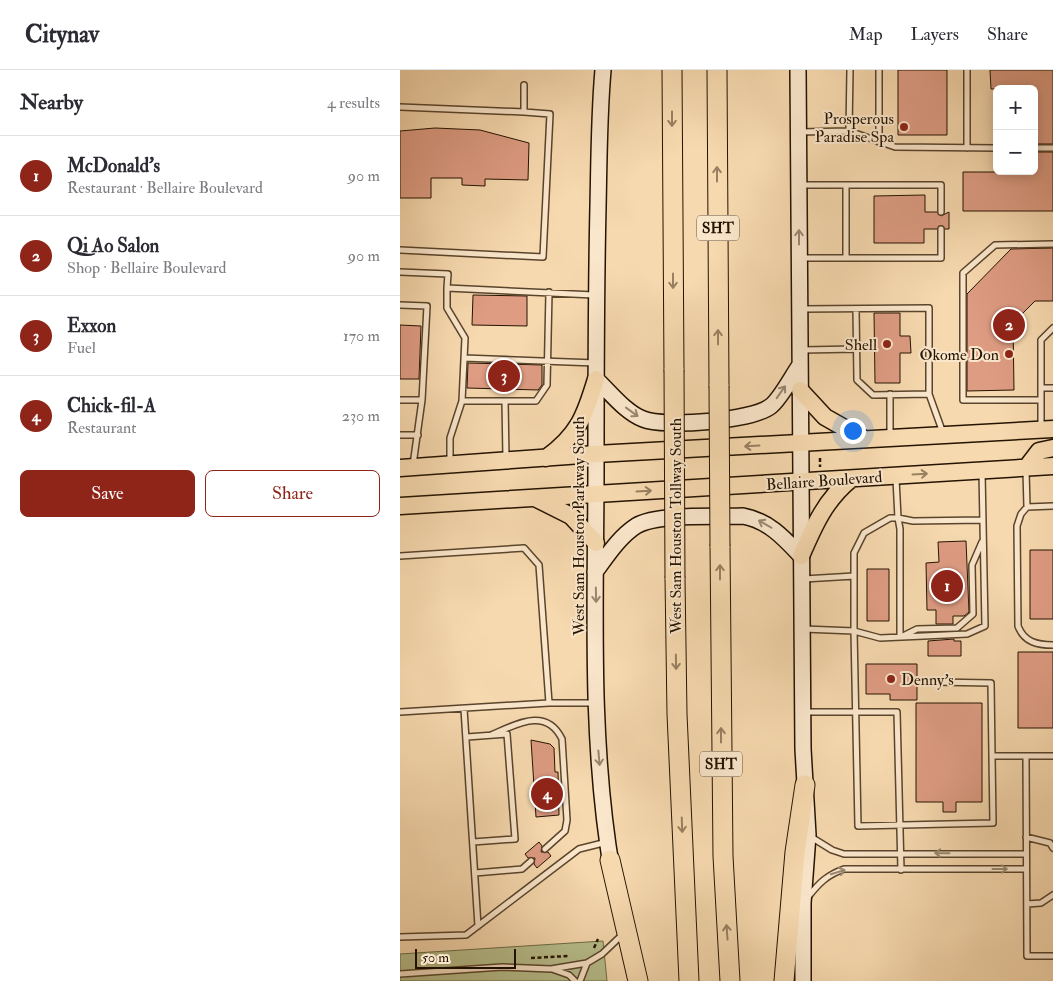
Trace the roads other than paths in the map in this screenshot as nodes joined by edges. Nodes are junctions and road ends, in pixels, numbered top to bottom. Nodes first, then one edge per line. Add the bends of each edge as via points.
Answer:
1 (604, 70) edge
2 (672, 70) edge
3 (717, 70) edge
4 (798, 70) edge
5 (850, 70) edge
6 (879, 70) edge
7 (967, 70) edge
8 (524, 85) dead end
9 (400, 107) edge
10 (524, 112) junction
11 (798, 132) junction
12 (849, 132) junction
13 (879, 142) junction
14 (967, 148) junction
15 (993, 148) edge
16 (1038, 148) edge
17 (1053, 148) edge
18 (799, 185) junction
19 (846, 185) junction
20 (941, 212) dead end
21 (941, 229) dead end
22 (1053, 244) edge
23 (400, 250) edge
24 (799, 258) junction
25 (846, 258) junction
26 (400, 272) edge
27 (447, 288) junction
28 (548, 292) junction
29 (596, 295) junction
30 (400, 305) edge
31 (856, 308) junction
32 (800, 309) junction
33 (1053, 328) edge
34 (856, 349) junction
35 (800, 350) junction
36 (464, 358) junction
37 (547, 361) junction
38 (800, 365) junction
39 (596, 371) junction
40 (1041, 388) junction
41 (1053, 388) edge
42 (800, 390) junction
43 (890, 394) junction
44 (930, 394) junction
45 (400, 400) edge
46 (422, 400) junction
47 (1041, 400) junction
48 (462, 401) junction
49 (505, 401) junction
50 (1047, 430) edge
51 (400, 435) edge
52 (418, 435) junction
53 (944, 435) junction
54 (890, 438) junction
55 (866, 440) junction
56 (800, 443) junction
57 (1053, 448) edge
58 (596, 454) junction
59 (546, 458) junction
60 (506, 461) junction
61 (450, 465) junction
62 (1053, 466) edge
63 (406, 468) edge
64 (1026, 468) junction
65 (982, 470) junction
66 (896, 476) junction
67 (851, 479) junction
68 (801, 482) junction
69 (596, 494) junction
70 (535, 498) junction
71 (400, 506) edge
72 (1027, 506) junction
73 (1053, 506) edge
74 (898, 518) junction
75 (983, 520) junction
76 (984, 539) junction
77 (596, 543) junction
78 (400, 556) edge
79 (801, 556) junction
80 (595, 572) junction
81 (854, 576) junction
82 (801, 579) junction
83 (802, 629) junction
84 (854, 631) junction
85 (900, 637) junction
86 (1053, 645) edge
87 (935, 682) dead end
88 (550, 703) junction
89 (597, 703) junction
90 (464, 709) junction
91 (857, 711) junction
92 (400, 712) edge
93 (802, 712) junction
94 (491, 735) junction
95 (467, 737) junction
96 (992, 756) junction
97 (1026, 756) junction
98 (1053, 756) edge
99 (805, 784) junction
100 (900, 825) junction
101 (808, 835) junction
102 (1026, 837) junction
103 (473, 842) junction
104 (1053, 848) edge
105 (545, 849) dead end
106 (609, 851) junction
107 (901, 853) junction
108 (1026, 854) junction
109 (531, 861) dead end
110 (1026, 869) junction
111 (901, 870) junction
112 (475, 873) junction
113 (1053, 895) edge
114 (803, 903) junction
115 (1027, 904) junction
116 (478, 926) junction
117 (623, 934) junction
118 (400, 937) edge
119 (1053, 956) edge
120 (587, 963) junction
121 (551, 969) junction
122 (400, 974) edge
123 (575, 981) edge
124 (580, 981) edge
125 (629, 981) edge
126 (638, 981) edge
127 (689, 981) edge
128 (730, 981) edge
129 (784, 981) edge
130 (803, 981) edge

1 - 29 main road, West Sam Houston Parkway South
2 -> 127 highway, West Sam Houston Tollway South / SHT, bridge via 677,714
128 -> 3 highway, SHT, bridge via 722,832
4 - 11 main road
5 - 12 lane
6 - 13 lane
7 - 14 lane
8 - 10 lane
9 - 10 lane
10 - 23 lane via 550,114 543,257
11 - 12 lane
11 - 18 main road
12 - 13 lane
13 - 14 lane via 895,147
14 - 15 lane
16 - 17 lane
18 - 19 lane
24 -> 18 main road
19 - 20 lane via 942,185
19 - 25 lane
21 - 25 lane via 941,258
22 - 47 lane via 995,245 963,273 963,400
24 - 25 lane
24 - 32 main road
26 - 27 lane via 448,274
27 - 28 lane
27 - 36 lane via 447,308 464,338
28 - 29 lane
28 - 37 lane
29 - 39 main road, West Sam Houston Parkway South
30 - 46 lane via 427,306
31 - 32 lane
31 - 34 lane
31 - 44 lane via 929,308
32 - 35 main road
33 - 40 lane via 1041,340
34 - 35 lane
34 - 43 lane via 857,380 873,395
35 - 38 main road
36 - 37 lane
36 - 48 lane
37 - 39 lane
37 - 49 lane via 547,385 536,401
39 -> 38 main road via 626,408 642,419 658,423 749,417 772,406
38 - 42 main road
39 - 58 main road, West Sam Houston Parkway South
39 - 59 main road via 581,422 568,440
40 - 41 lane
40 - 47 lane
42 - 55 main road via 825,417
42 - 56 main road
43 - 44 lane
43 - 54 lane
44 - 53 lane
45 - 46 lane
46 - 52 lane
47 - 50 lane
48 - 49 lane
48 - 61 lane via 450,438
49 - 60 lane
50 - 53 main road
51 - 52 lane
52 - 63 lane
53 - 54 main road
54 - 55 main road
55 - 56 main road
56 -> 58 main road
56 - 68 main road
57 - 64 main road via 1039,451
58 - 59 main road
58 - 69 main road, West Sam Houston Parkway South
59 - 60 main road
60 - 61 main road
61 - 63 main road
62 - 64 main road, Bellaire Boulevard
64 - 65 main road, Bellaire Boulevard
64 - 72 lane
66 -> 65 main road, Bellaire Boulevard
65 - 75 lane
66 - 67 main road, Bellaire Boulevard
66 - 74 lane
67 - 68 main road, Bellaire Boulevard
67 - 79 main road via 822,511
69 -> 68 main road, Bellaire Boulevard
68 - 79 main road
69 - 70 main road, Bellaire Boulevard
69 - 77 main road, West Sam Houston Parkway South
70 - 71 main road, Bellaire Boulevard
70 - 77 main road via 570,516
72 - 73 lane
72 - 86 lane via 1017,526 1018,626 1027,640
74 - 75 lane via 913,521
74 - 81 lane via 890,518 864,533 854,553
74 - 85 lane
75 - 76 lane
76 - 85 lane via 972,565 973,614 957,628 917,629
76 - 85 lane via 984,626 967,634
77 - 80 main road, West Sam Houston Parkway South
78 - 88 lane via 524,548 539,565
79 -> 80 main road via 780,534 755,518 663,519 637,526 621,538
79 - 82 main road
80 -> 89 main road, West Sam Houston Parkway South
81 - 82 lane
81 - 84 lane
82 - 83 main road
83 - 84 lane
83 - 93 main road
84 - 85 lane via 880,638
84 - 91 lane
87 - 96 lane via 991,683
88 - 89 lane
88 - 90 lane
89 -> 106 main road, West Sam Houston Parkway South
90 - 92 lane
90 - 95 lane
91 - 93 lane
91 - 100 lane via 897,712
91 - 100 lane via 858,826
93 - 99 main road
94 - 95 lane
94 - 103 lane via 507,734 515,839
94 - 105 lane via 516,723 539,721 551,724 562,739 567,820 565,831
95 - 103 lane
96 - 97 lane
96 - 100 lane via 993,823
97 - 98 lane
97 - 102 lane
99 - 101 main road
99 - 129 highway via 795,852
100 - 107 lane
101 - 107 lane via 844,854
101 - 114 main road
102 - 104 lane via 1050,843
102 - 108 lane
103 - 112 lane
106 - 116 lane via 579,849
106 - 117 main road, West Sam Houston Parkway South
106 - 126 highway
108 -> 107 lane
107 - 111 lane
108 - 110 lane
109 - 112 lane via 522,869
111 -> 110 lane
110 - 115 lane
114 -> 111 lane via 821,880 832,873 844,869
112 - 116 lane
113 - 115 lane via 1041,903
114 - 130 main road
115 - 119 lane via 1027,956
116 - 118 lane via 466,935
117 - 120 lane
117 - 125 main road, West Sam Houston Parkway South
120 - 121 lane
120 - 124 lane
121 - 122 lane via 502,967
121 - 123 lane via 569,975

